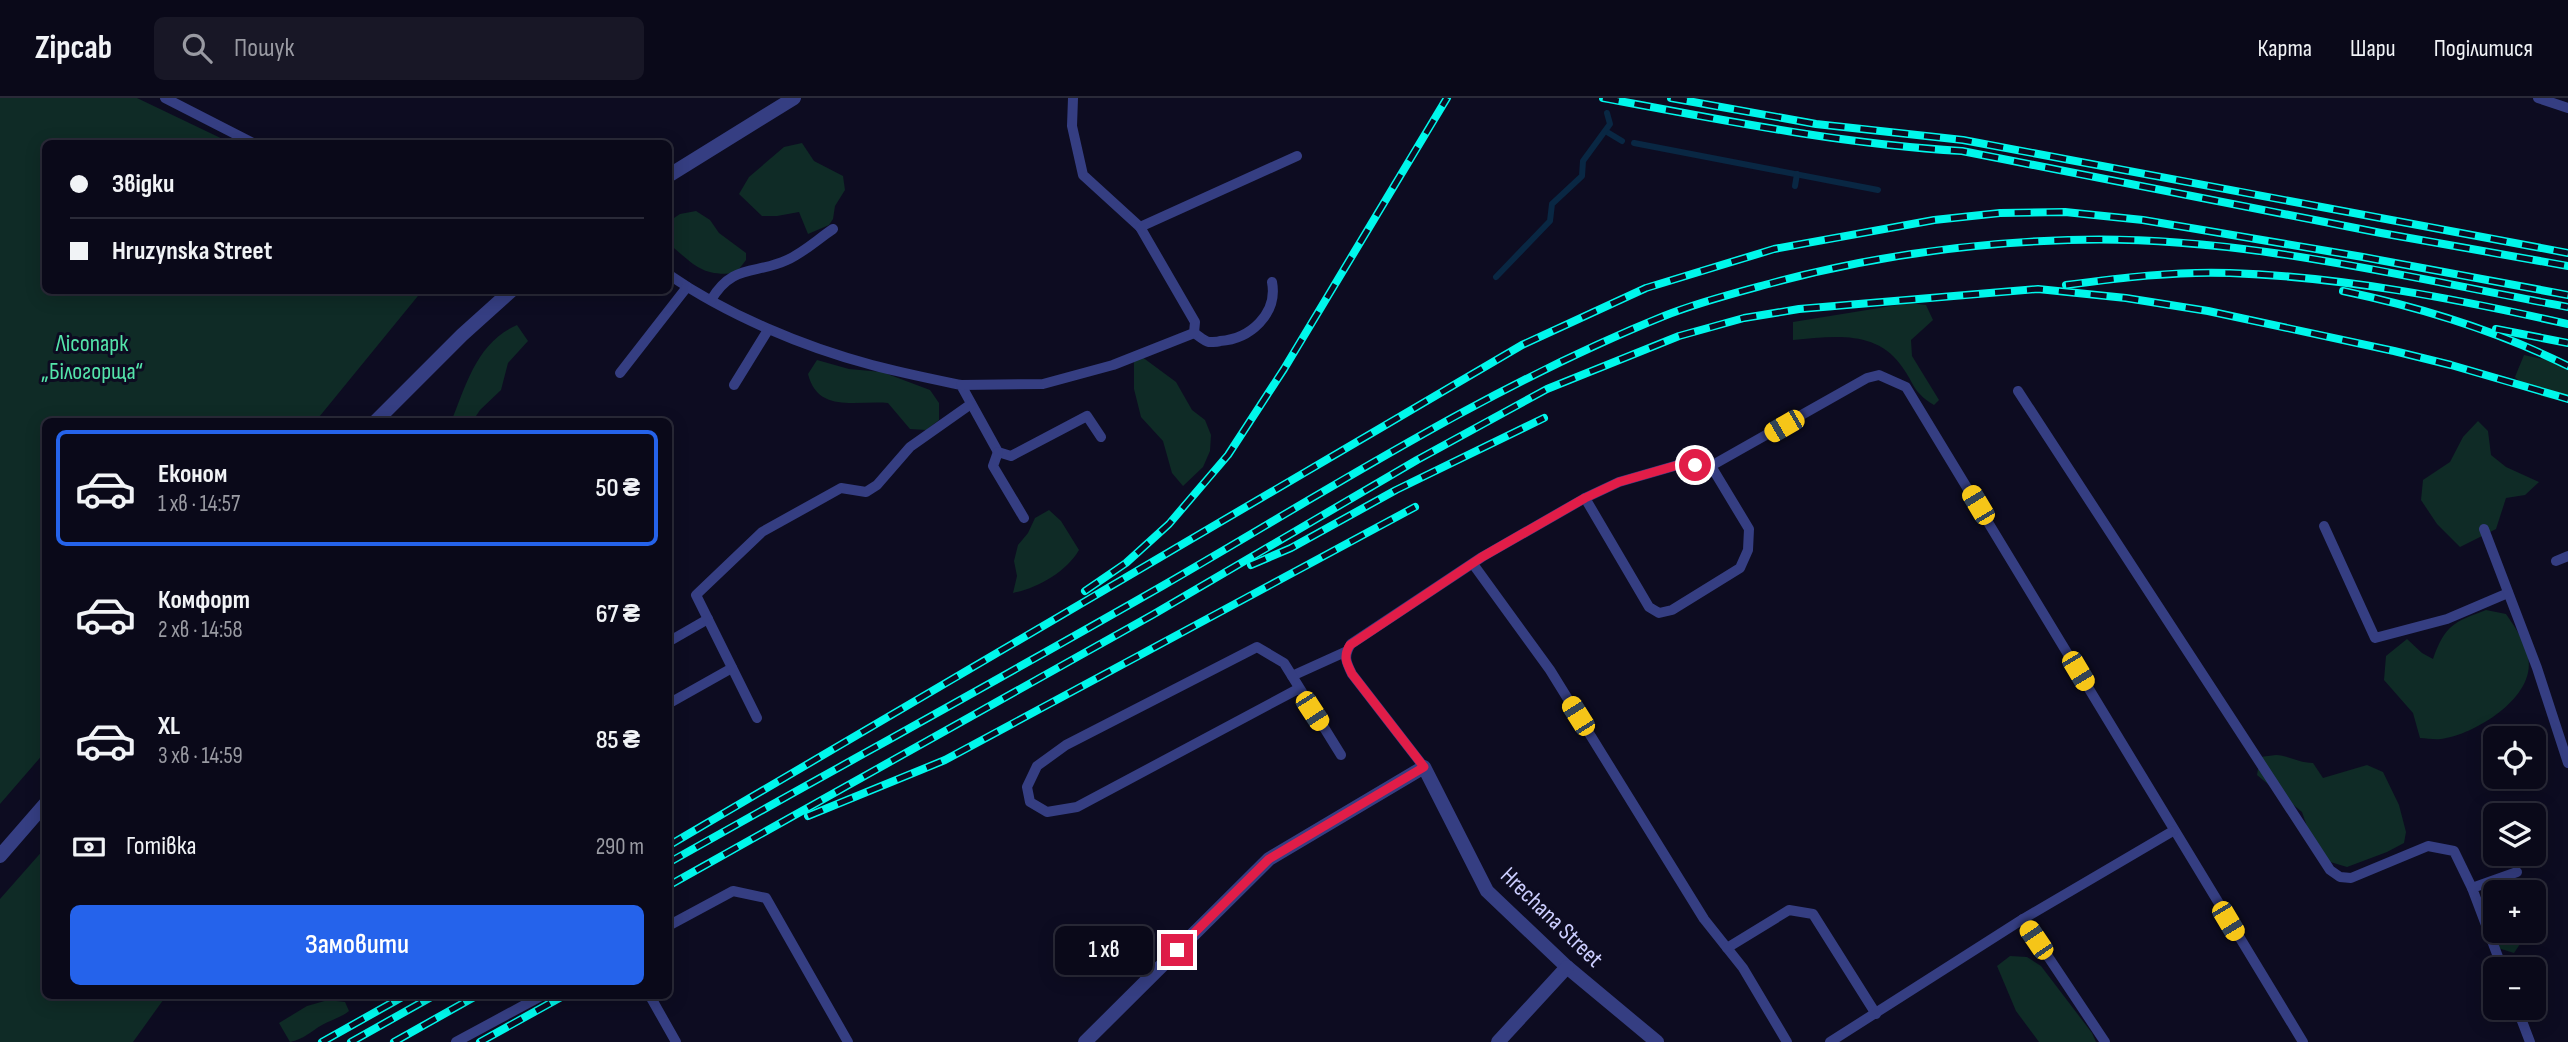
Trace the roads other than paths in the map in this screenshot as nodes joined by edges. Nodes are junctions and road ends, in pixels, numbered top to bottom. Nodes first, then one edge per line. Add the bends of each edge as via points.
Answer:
1 (165, 98) edge
2 (1073, 98) edge
3 (2538, 98) edge
4 (792, 99) edge
5 (2568, 108) edge
6 (247, 140) edge
7 (1297, 156) dead end
8 (672, 174) edge
9 (1140, 227) junction
10 (833, 229) dead end
11 (672, 277) edge
12 (1272, 282) dead end
13 (687, 287) junction
14 (507, 294) edge
15 (711, 300) junction
16 (768, 330) junction
17 (1194, 333) junction
18 (620, 373) dead end
19 (734, 385) dead end
20 (961, 385) junction
21 (2018, 391) dead end
22 (971, 404) junction
23 (379, 418) edge
24 (1101, 437) dead end
25 (998, 452) junction
26 (1711, 466) junction
27 (1585, 498) junction
28 (1024, 518) dead end
29 (2324, 526) dead end
30 (2484, 529) dead end
31 (2568, 556) edge
32 (2556, 561) dead end
33 (1473, 564) junction
34 (2508, 593) junction
35 (708, 619) junction
36 (672, 640) edge
37 (1345, 652) junction
38 (732, 668) junction
39 (1292, 676) junction
40 (1298, 689) junction
41 (672, 702) edge
42 (757, 718) dead end
43 (1341, 755) dead end
44 (2568, 763) edge
45 (1424, 767) junction
46 (42, 808) edge
47 (2173, 831) junction
48 (0, 856) edge
49 (2517, 872) dead end
50 (2472, 888) junction
51 (2023, 919) junction
52 (672, 924) edge
53 (1727, 948) junction
54 (2498, 957) edge
55 (1567, 967) junction
56 (535, 999) edge
57 (652, 999) edge
58 (1876, 1014) junction
59 (2522, 1020) edge
60 (456, 1042) edge
61 (676, 1042) edge
62 (848, 1042) edge
63 (1085, 1042) edge
64 (1498, 1042) edge
65 (1657, 1042) edge
66 (1787, 1042) edge
67 (1830, 1042) edge
68 (2105, 1042) edge
69 (2303, 1042) edge
70 (2530, 1042) edge

1 - 6 lane
2 - 9 lane via 1072,126 1083,175
3 - 5 lane
4 - 8 street
7 - 9 lane
9 - 17 lane via 1195,322
10 - 15 lane via 786,260 741,272 719,287
11 - 13 lane
12 - 17 lane via 1274,294 1265,315 1236,340 1209,342
13 - 15 lane
13 - 18 lane
14 - 23 street
15 - 16 lane
16 - 19 lane
16 - 20 lane via 871,365
17 - 20 lane via 1113,365 1044,384
20 - 22 lane
21 - 50 lane via 2330,870 2351,878 2428,846 2442,847 2454,851
22 - 25 lane
22 - 35 lane via 910,447 866,492 841,488 762,532 696,595
24 - 25 lane via 1087,416 1011,456
25 - 28 lane via 993,466
26 - 27 lane via 1678,465 1619,482
26 - 27 lane via 1749,528 1748,550 1740,568 1672,610 1658,613 1648,607
26 - 47 lane via 1867,378 1879,375 1906,387
27 - 33 lane
29 - 34 lane via 2375,638 2447,619
30 - 34 lane
31 - 32 lane
33 - 37 lane
33 - 53 lane via 1543,661 1704,919
34 - 44 lane
35 - 36 lane
35 - 38 lane
37 - 39 lane
37 - 45 lane via 1352,674
38 - 41 lane
38 - 42 lane
39 - 40 lane
39 - 40 lane via 1284,663 1257,647 1066,745 1037,766 1027,787 1030,803 1047,812 1077,807
40 - 43 lane
45 - 55 street, Hrechana Street via 1487,891
45 - 63 street via 1269,859
46 - 48 street
47 - 51 lane
47 - 69 lane
49 - 50 lane
50 - 54 lane
51 - 58 lane
51 - 68 lane
52 - 62 lane via 733,891 766,898
53 - 58 lane via 1789,911 1813,914
53 - 66 lane
55 - 64 street
55 - 65 street, Hrechana Street
56 - 60 lane
57 - 61 lane
58 - 67 lane
59 - 70 lane

